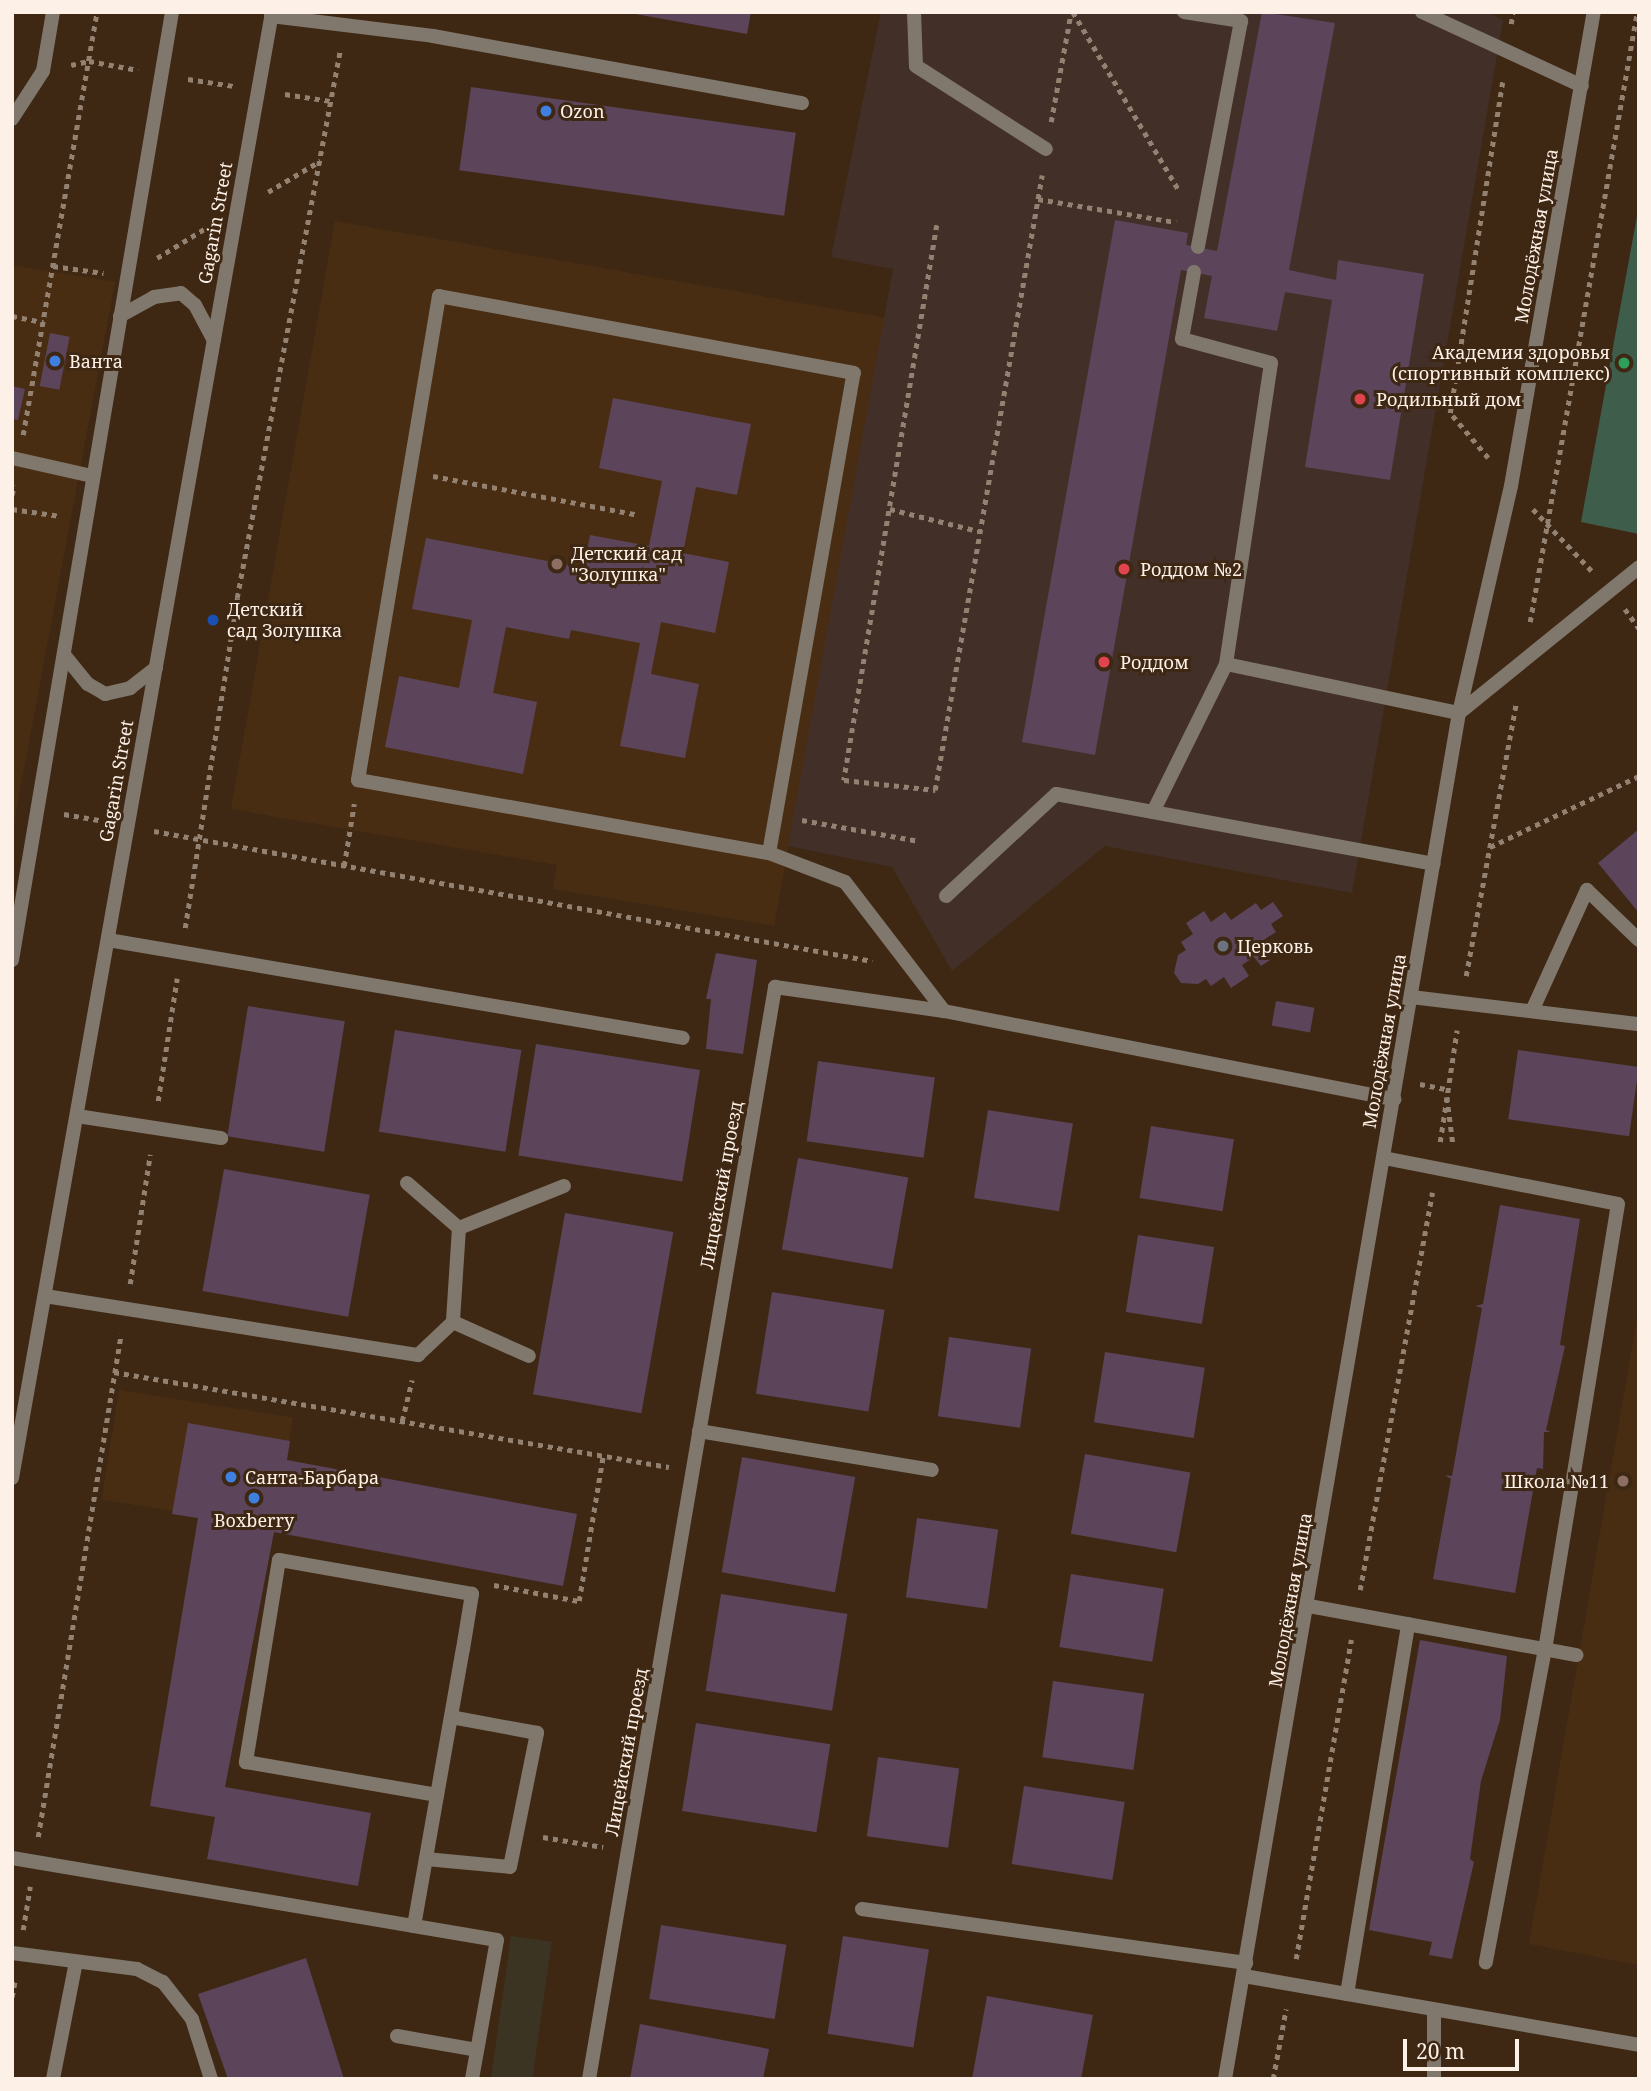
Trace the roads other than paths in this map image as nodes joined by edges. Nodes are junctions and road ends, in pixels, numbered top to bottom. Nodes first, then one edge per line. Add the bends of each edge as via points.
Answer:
1 (53, 12) edge
2 (172, 12) edge
3 (914, 12) edge
4 (1184, 12) edge
5 (1422, 12) edge
6 (1594, 12) edge
7 (272, 14) edge
8 (1241, 17) edge
9 (1582, 86) junction
10 (802, 103) dead end
11 (12, 119) edge
12 (1046, 149) road end
13 (1198, 247) dead end
14 (1194, 272) dead end
15 (120, 316) junction
16 (214, 340) junction
17 (16, 458) edge
18 (92, 476) junction
19 (1639, 567) edge
20 (65, 656) junction
21 (1226, 664) junction
22 (156, 668) junction
23 (1459, 713) junction
24 (1153, 812) junction
25 (769, 853) junction
26 (1434, 864) junction
27 (946, 896) dead end
28 (108, 940) junction
29 (1639, 940) edge
30 (12, 960) edge
31 (1411, 997) junction
32 (944, 1011) junction
33 (1532, 1011) junction
34 (1639, 1024) edge
35 (683, 1038) dead end
36 (1394, 1098) junction
37 (77, 1116) junction
38 (221, 1138) dead end
39 (1384, 1158) junction
40 (407, 1183) dead end
41 (564, 1186) dead end
42 (459, 1228) junction
43 (45, 1296) junction
44 (453, 1322) junction
45 (529, 1356) dead end
46 (699, 1432) junction
47 (932, 1470) dead end
48 (12, 1478) edge
49 (1309, 1606) junction
50 (1408, 1624) junction
51 (1545, 1649) junction
52 (1577, 1656) dead end
53 (451, 1717) junction
54 (437, 1795) junction
55 (12, 1858) edge
56 (426, 1859) junction
57 (862, 1909) dead end
58 (414, 1926) junction
59 (16, 1954) edge
60 (76, 1962) junction
61 (1486, 1962) dead end
62 (1245, 1970) junction
63 (1347, 1994) junction
64 (1434, 2010) junction
65 (397, 2036) dead end
66 (1639, 2045) edge
67 (477, 2050) junction
68 (53, 2079) edge
69 (211, 2079) edge
70 (472, 2079) edge
71 (589, 2079) edge
72 (1225, 2079) edge
73 (1434, 2079) edge

1 - 11 street via 43,71
2 - 15 street
3 - 12 street via 916,66
4 - 8 street
5 - 9 street
6 - 9 street, Молодёжная улица
7 - 10 street via 433,36
7 - 16 street, Gagarin Street
8 - 13 street
9 - 23 street, Молодёжная улица via 1511,486
14 - 21 street via 1182,339 1271,363
15 - 16 street via 154,297 181,293 195,305
15 - 18 street
16 - 22 street, Gagarin Street
17 - 18 street
18 - 20 street
19 - 23 street
20 - 22 street via 88,684 105,694 130,688
20 - 30 street
21 - 23 street
21 - 24 street
22 - 28 street, Gagarin Street
23 - 26 street, Молодёжная улица
24 - 26 street
24 - 27 street via 1056,794
25 - 25 street via 358,780 439,296 854,373
25 - 32 street via 845,882
26 - 31 street, Молодёжная улица
28 - 35 street
28 - 37 street, Gagarin Street
29 - 33 street via 1587,890
31 - 33 street
31 - 36 street, Молодёжная улица
32 - 36 street
32 - 46 street, Лицейский проезд via 775,987
33 - 34 street
36 - 39 street, Молодёжная улица
37 - 38 street
37 - 43 street, Gagarin Street
39 - 49 street, Молодёжная улица
39 - 51 street via 1618,1204
40 - 42 street
41 - 42 street
42 - 44 street
43 - 44 street via 418,1355
43 - 48 street, Gagarin Street
44 - 45 street
46 - 47 street
46 - 71 street, Лицейский проезд
49 - 50 street
49 - 62 street, Молодёжная улица
50 - 51 street
50 - 63 street
51 - 52 street
51 - 61 street
53 - 54 street
53 - 54 street via 472,1594 279,1560 246,1762
53 - 56 street via 537,1732 510,1867
54 - 56 street
55 - 58 street
56 - 58 street
57 - 62 street
58 - 67 street via 498,1940
59 - 60 street
60 - 68 street
60 - 69 street via 137,1969 163,1982 192,2019
62 - 63 street
62 - 72 street, Молодёжная улица
63 - 64 street
64 - 66 street
64 - 73 street
65 - 67 street
67 - 70 street

